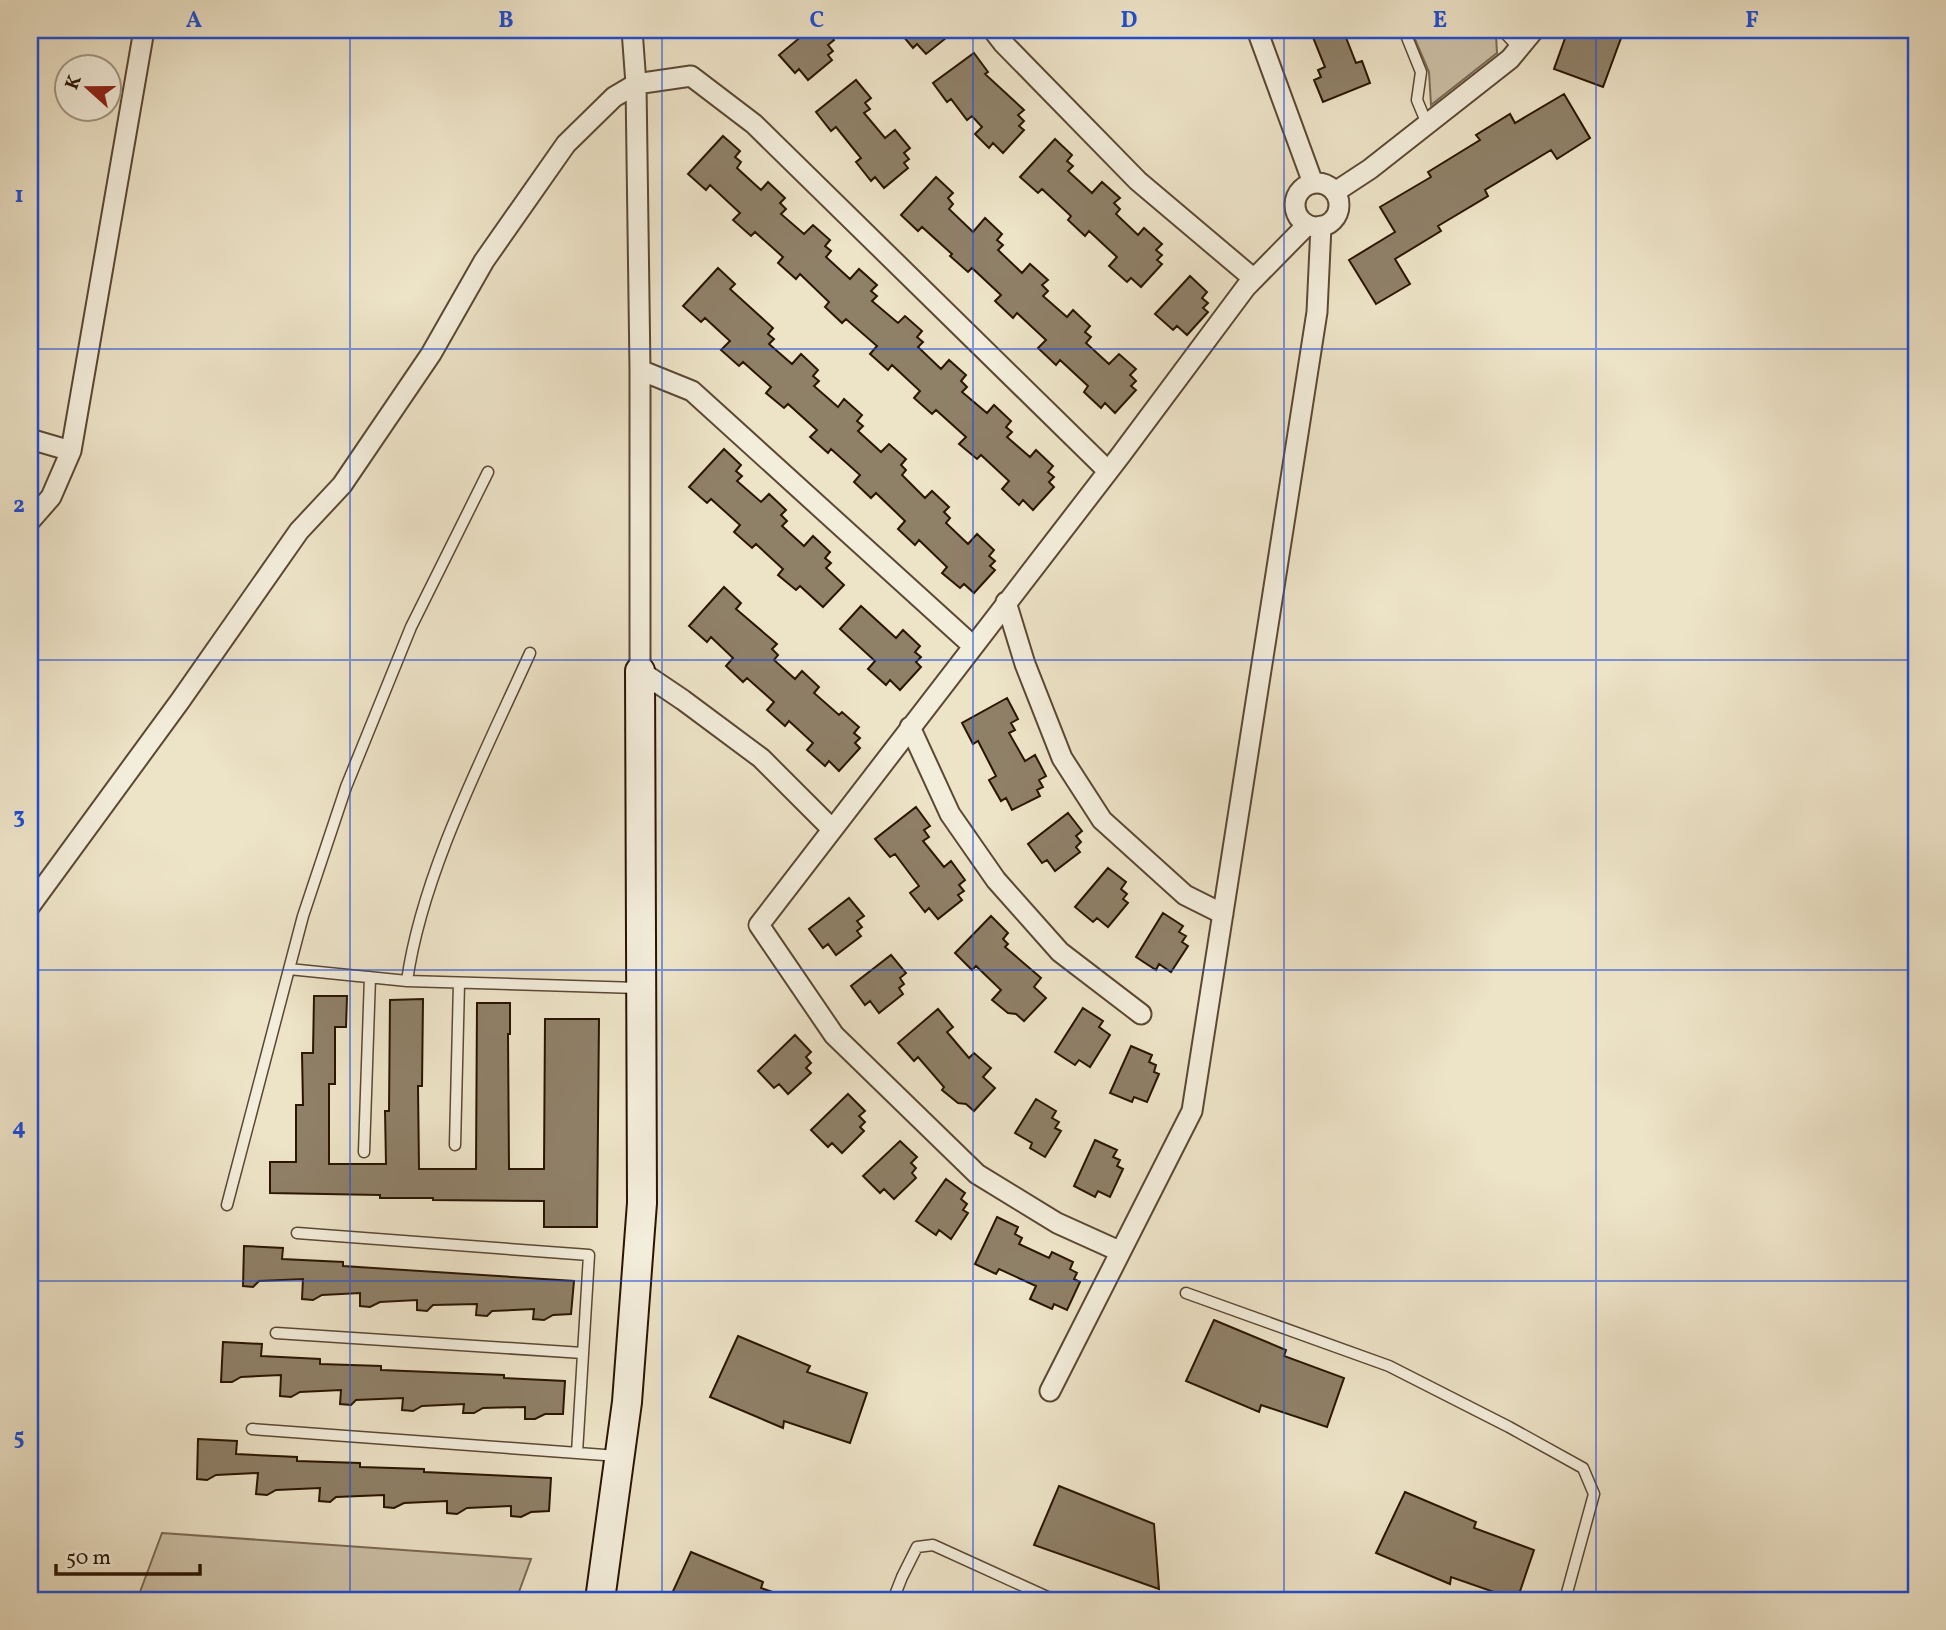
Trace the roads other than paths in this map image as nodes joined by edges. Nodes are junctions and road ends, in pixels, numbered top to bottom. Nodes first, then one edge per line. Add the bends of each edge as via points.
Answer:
1 (144, 30) edge
2 (632, 30) edge
3 (993, 30) edge
4 (1257, 30) edge
5 (1404, 30) edge
6 (1502, 30) edge
7 (1534, 30) edge
8 (1519, 48) junction
9 (636, 84) junction
10 (1427, 124) junction
11 (1313, 183) junction
12 (1335, 192) junction
13 (1314, 225) junction
14 (1254, 279) junction
15 (640, 370) junction
16 (30, 439) edge
17 (71, 451) junction
18 (1108, 471) junction
19 (488, 472) dead end
20 (30, 520) edge
21 (1006, 602) junction
22 (973, 646) junction
23 (530, 653) dead end
24 (640, 671) junction
25 (910, 727) junction
26 (832, 829) junction
27 (30, 906) edge
28 (1223, 914) junction
29 (289, 969) junction
30 (370, 977) junction
31 (407, 981) junction
32 (459, 982) junction
33 (642, 988) junction
34 (1141, 1014) dead end
35 (455, 1145) dead end
36 (363, 1152) dead end
37 (228, 1205) dead end
38 (297, 1233) dead end
39 (1119, 1251) junction
40 (1186, 1293) dead end
41 (276, 1333) dead end
42 (583, 1353) junction
43 (1050, 1391) dead end
44 (252, 1429) dead end
45 (577, 1453) junction
46 (620, 1457) junction
47 (600, 1600) edge
48 (893, 1600) edge
49 (1054, 1600) edge
50 (1565, 1600) edge

1 - 17 street
2 - 9 street
3 - 14 street via 1139,181
4 - 11 street
5 - 10 lane via 1421,72 1417,100
6 - 8 lane
7 - 8 street
8 - 10 street
9 - 15 street
9 - 18 street via 691,76 754,124
9 - 27 street via 614,97 566,144 484,261 431,354 342,485 299,531
10 - 12 street
11 - 12 street via 1323,183
11 - 13 street via 1302,188 1295,200 1297,214
12 - 13 street via 1337,212 1328,223
13 - 14 street
13 - 28 street via 1317,312
14 - 18 street
15 - 22 street via 692,391
15 - 24 street
16 - 17 street
17 - 20 street via 51,497
18 - 21 street
19 - 29 lane via 411,627 346,787
21 - 22 street
21 - 28 street via 1062,758 1102,820 1185,895
22 - 25 street
23 - 31 lane via 449,837 422,914
24 - 26 street via 761,758
24 - 33 street
25 - 26 street
25 - 34 street via 950,814 996,880 1060,952
26 - 39 street via 759,925 788,970 834,1035 977,1174 1057,1223
28 - 39 street via 1192,1111
29 - 30 lane
29 - 37 lane
30 - 31 lane
30 - 36 lane
31 - 32 lane
32 - 33 lane
32 - 35 lane
33 - 46 street via 642,1203
38 - 42 lane via 589,1255
39 - 43 street
40 - 50 lane via 1389,1366 1583,1468 1594,1494
41 - 42 lane
42 - 45 lane
44 - 45 lane
45 - 46 lane
46 - 47 street
48 - 49 lane via 917,1547 926,1544

